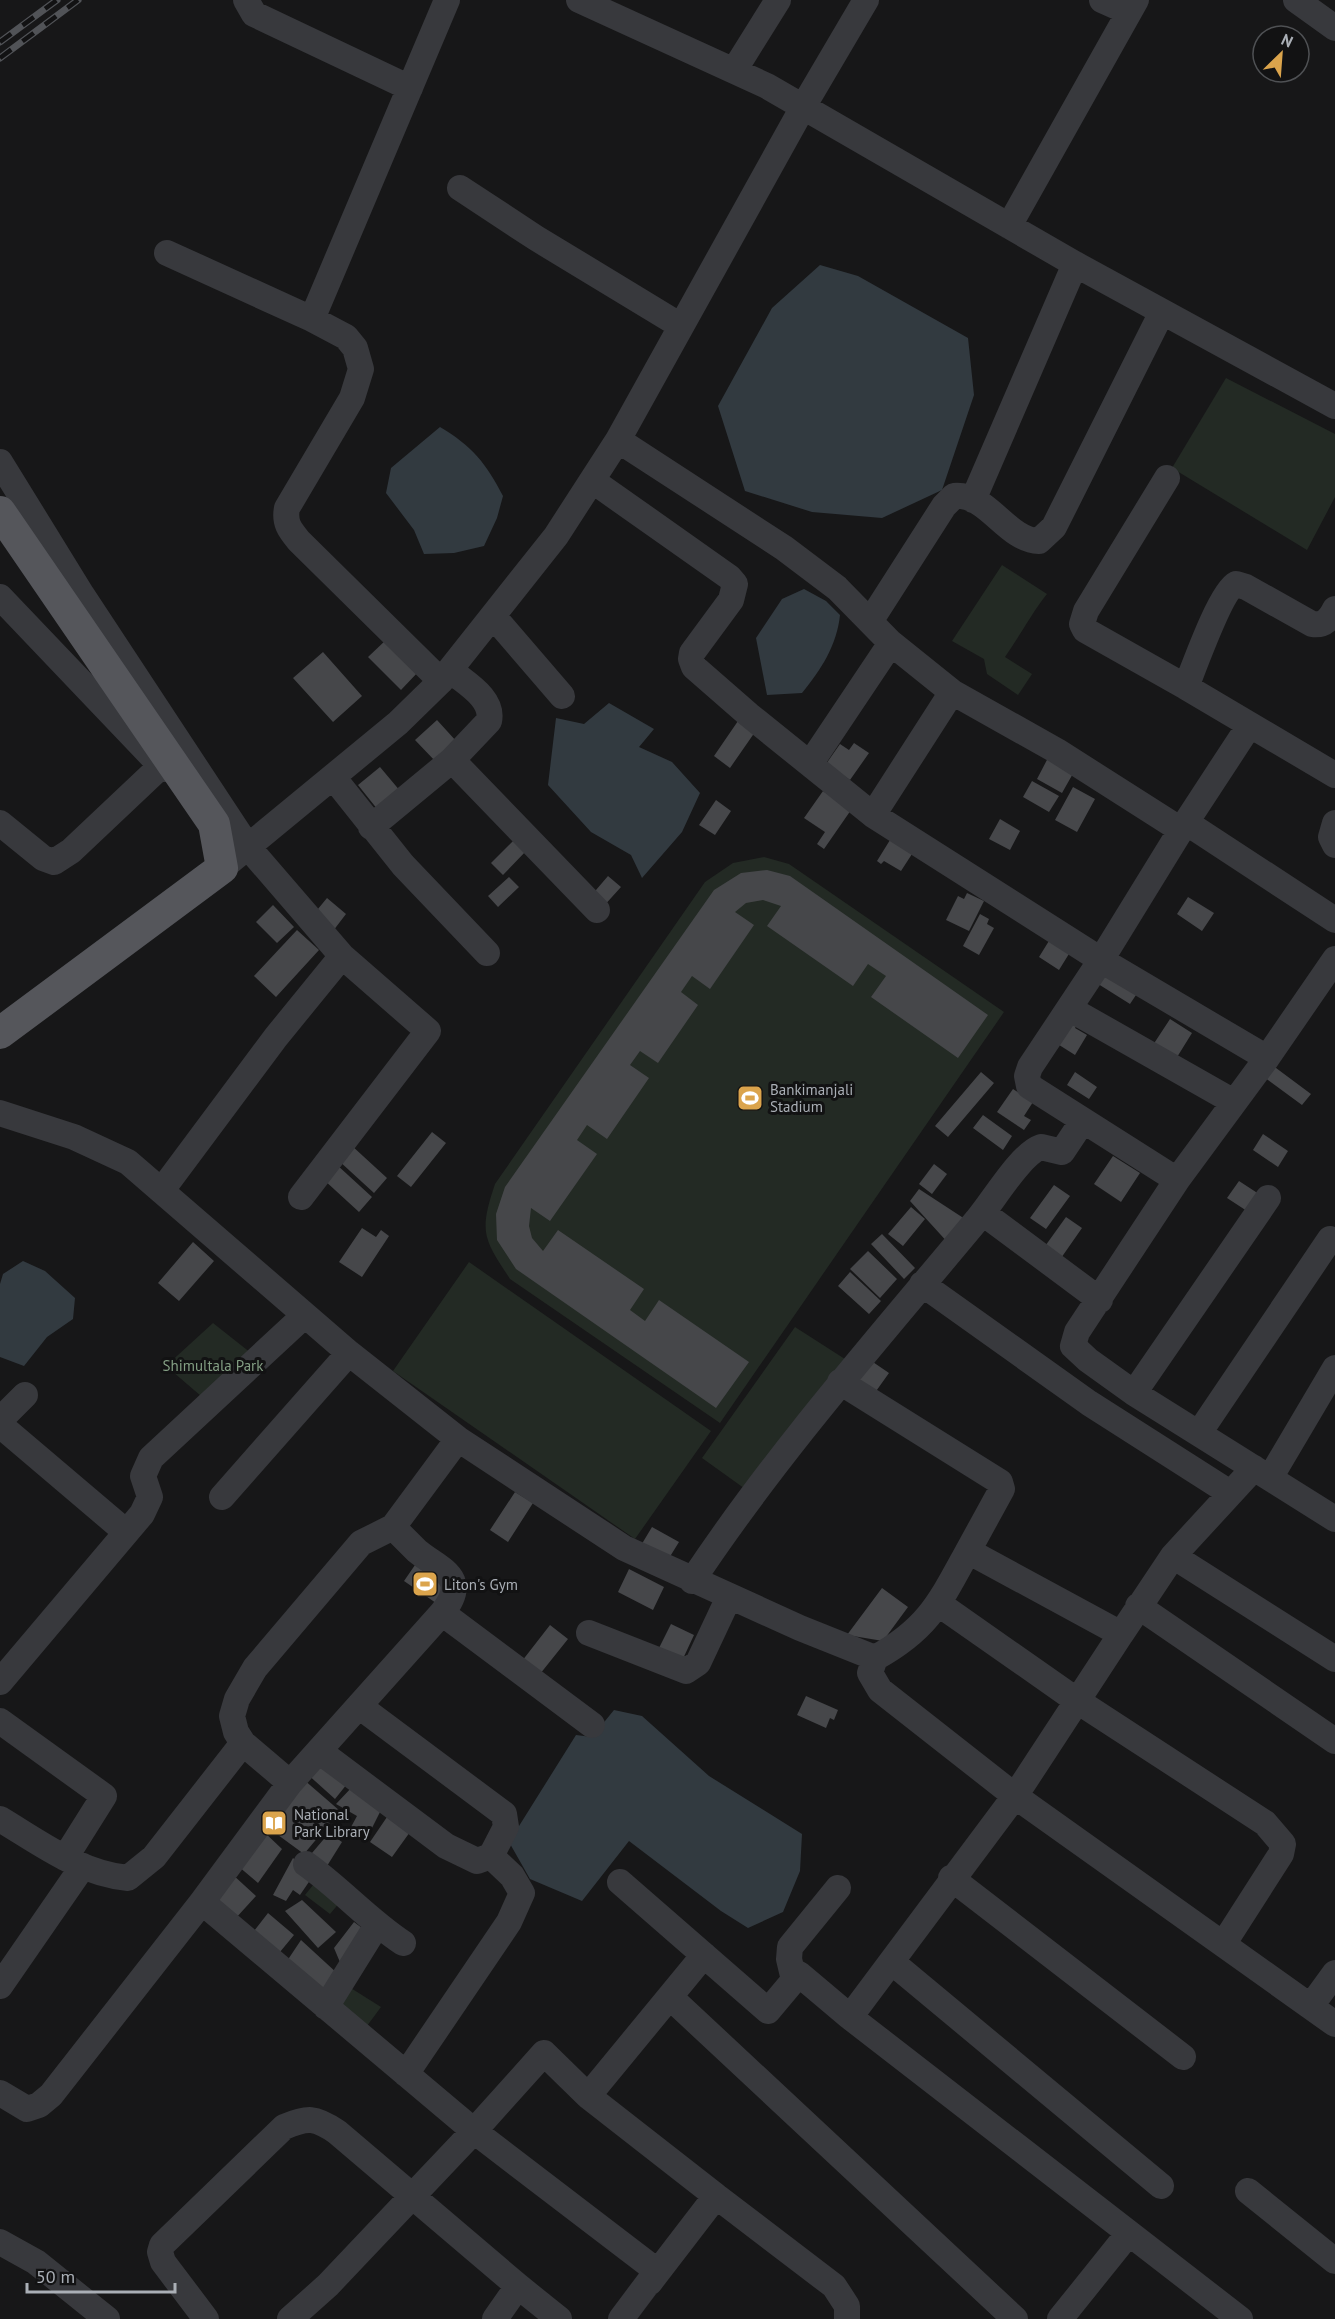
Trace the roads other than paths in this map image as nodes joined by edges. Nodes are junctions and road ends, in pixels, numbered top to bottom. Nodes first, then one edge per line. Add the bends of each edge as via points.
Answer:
1 (246, 0) edge
2 (447, 0) edge
3 (579, 0) edge
4 (778, 0) edge
5 (866, 0) edge
6 (1102, 0) edge
7 (1296, 0) edge
8 (1133, 6) edge
9 (1335, 28) edge
10 (735, 69) junction
11 (410, 88) junction
12 (803, 107) junction
13 (460, 188) dead end
14 (1009, 226) junction
15 (167, 253) dead end
16 (1075, 264) junction
17 (1162, 312) junction
18 (312, 319) junction
19 (681, 326) junction
20 (1332, 396) edge
21 (618, 440) junction
22 (0, 462) edge
23 (1167, 478) dead end
24 (593, 481) junction
25 (973, 500) junction
26 (0, 512) edge
27 (0, 597) edge
28 (1335, 609) edge
29 (494, 617) junction
30 (871, 620) junction
31 (891, 643) junction
32 (445, 675) junction
33 (1186, 687) junction
34 (952, 692) junction
35 (562, 696) dead end
36 (1249, 726) junction
37 (452, 760) junction
38 (810, 764) junction
39 (161, 766) junction
40 (1335, 775) edge
41 (333, 777) junction
42 (204, 810) junction
43 (873, 815) junction
44 (0, 823) edge
45 (1335, 823) edge
46 (1184, 826) junction
47 (371, 827) junction
48 (1335, 845) edge
49 (248, 847) junction
50 (222, 868) junction
51 (597, 910) dead end
52 (1335, 920) edge
53 (487, 953) dead end
54 (342, 956) junction
55 (1335, 959) edge
56 (1101, 960) junction
57 (1070, 1009) junction
58 (0, 1033) edge
59 (1267, 1058) junction
60 (1234, 1102) junction
61 (0, 1114) edge
62 (1082, 1122) junction
63 (1177, 1180) junction
64 (162, 1190) junction
65 (301, 1197) dead end
66 (1268, 1198) dead end
67 (983, 1214) junction
68 (1330, 1239) dead end
69 (922, 1284) junction
70 (1100, 1300) junction
71 (305, 1315) junction
72 (349, 1353) junction
73 (1335, 1368) edge
74 (840, 1382) junction
75 (1134, 1393) junction
76 (25, 1395) dead end
77 (0, 1422) edge
78 (1199, 1433) junction
79 (458, 1439) junction
80 (1262, 1473) junction
81 (1230, 1493) junction
82 (222, 1497) dead end
83 (1335, 1519) edge
84 (393, 1527) junction
85 (126, 1532) junction
86 (968, 1551) junction
87 (1173, 1556) junction
88 (692, 1581) junction
89 (729, 1597) junction
90 (939, 1604) junction
91 (1138, 1606) junction
92 (442, 1613) junction
93 (589, 1633) dead end
94 (1121, 1634) junction
95 (875, 1658) junction
96 (1335, 1659) edge
97 (0, 1682) edge
98 (1076, 1700) junction
99 (358, 1706) junction
100 (0, 1721) edge
101 (592, 1725) dead end
102 (1335, 1741) edge
103 (243, 1743) junction
104 (319, 1751) junction
105 (290, 1783) junction
106 (1015, 1796) junction
107 (0, 1819) edge
108 (491, 1856) junction
109 (74, 1862) junction
110 (306, 1864) dead end
111 (951, 1878) junction
112 (620, 1882) dead end
113 (838, 1888) dead end
114 (202, 1902) junction
115 (376, 1925) junction
116 (1224, 1942) junction
117 (403, 1943) dead end
118 (704, 1955) junction
119 (892, 1963) junction
120 (1335, 1973) edge
121 (794, 1980) junction
122 (0, 1986) edge
123 (670, 1997) junction
124 (1311, 2006) junction
125 (327, 2007) junction
126 (850, 2017) junction
127 (1335, 2024) edge
128 (1183, 2057) dead end
129 (406, 2074) junction
130 (0, 2093) edge
131 (588, 2096) junction
132 (474, 2131) junction
133 (1161, 2186) dead end
134 (1248, 2191) dead end
135 (716, 2196) junction
136 (411, 2198) junction
137 (1130, 2233) junction
138 (0, 2242) edge
139 (1335, 2261) edge
140 (650, 2282) junction
141 (518, 2286) junction
142 (107, 2319) edge
143 (206, 2319) edge
144 (290, 2319) edge
145 (495, 2319) edge
146 (559, 2319) edge
147 (621, 2319) edge
148 (847, 2319) edge
149 (1015, 2319) edge
150 (1060, 2319) edge
151 (1240, 2319) edge

1 - 11 street via 254,14
2 - 11 street
3 - 10 street
4 - 10 street
5 - 12 street
6 - 8 street
7 - 9 street
8 - 14 street
10 - 12 street
11 - 18 street
12 - 14 street
12 - 19 street
13 - 19 street
14 - 16 street
15 - 18 street
16 - 17 street
16 - 25 street
17 - 20 street
17 - 25 street via 1046,536 1039,541 1023,537
18 - 32 street via 346,337 355,348 360,369 352,398 287,508 288,528
19 - 21 street
21 - 24 street
21 - 30 street via 784,548
22 - 49 street via 82,595
23 - 33 street via 1086,611 1082,624 1095,636
24 - 29 street
24 - 38 street via 735,584 731,600 695,646 691,659 694,667
25 - 30 street via 961,496 950,500
26 - 42 main road
27 - 39 street
28 - 33 street via 1326,622 1312,624 1246,587 1231,586
29 - 32 street
29 - 35 street
30 - 31 street
31 - 34 street
31 - 38 street
32 - 37 street via 483,698 490,714 489,721
32 - 41 street via 398,723
33 - 36 street
34 - 43 street
34 - 46 street
36 - 40 street
36 - 46 street
37 - 47 street
37 - 51 street
38 - 43 street
39 - 42 street
39 - 44 street via 71,851 54,862 43,858
41 - 47 street
41 - 49 street
42 - 50 main road via 214,824
43 - 56 street
45 - 48 street via 1331,837
46 - 52 street
46 - 56 street
47 - 53 street
49 - 50 street
49 - 54 street
50 - 58 main road
54 - 64 street
54 - 65 street via 428,1031
55 - 59 street
56 - 57 street
56 - 59 street
57 - 60 street
57 - 62 street via 1026,1076 1029,1086 1038,1094
59 - 60 street
60 - 63 street
61 - 64 street via 74,1137 113,1154
62 - 63 street
62 - 67 street via 1062,1152 1034,1149
63 - 70 street
64 - 71 street
66 - 75 street
67 - 69 street
67 - 70 street
68 - 78 street
69 - 74 street
69 - 81 street via 1089,1403
70 - 75 street via 1077,1332 1073,1346
71 - 72 street
71 - 85 street via 151,1458 143,1476 150,1497 147,1507
72 - 79 street
72 - 82 street
73 - 80 street
74 - 86 street via 1000,1482 1000,1495
74 - 88 street via 732,1522
75 - 78 street
76 - 77 street
77 - 85 street
78 - 80 street
79 - 84 street
79 - 88 street via 624,1548
80 - 81 street
80 - 83 street
81 - 87 street
84 - 92 street via 449,1573 452,1591
84 - 103 street via 362,1543 255,1668 232,1716
85 - 97 street
86 - 90 street
86 - 94 street
87 - 91 street
87 - 96 street
88 - 89 street
89 - 93 street via 698,1663 686,1671
89 - 95 street
90 - 95 street via 910,1637
90 - 98 street
91 - 94 street
91 - 102 street
92 - 99 street
92 - 101 street
94 - 98 street
95 - 106 street via 870,1673 880,1690
98 - 106 street
98 - 116 street via 1265,1823 1283,1844
99 - 104 street
99 - 108 street via 504,1814 506,1827
100 - 109 street via 104,1796
103 - 105 street
103 - 109 street via 140,1871 128,1878 119,1877
104 - 105 street
104 - 108 street via 446,1846 477,1861
105 - 114 street
106 - 111 street
106 - 116 street
107 - 109 street
108 - 129 street via 519,1885 522,1893 518,1904
109 - 122 street
110 - 115 street
111 - 119 street
111 - 128 street
112 - 118 street
113 - 121 street via 790,1947
114 - 125 street
114 - 130 street via 51,2094 27,2109
115 - 117 street
115 - 125 street
116 - 124 street
118 - 121 street via 768,2011
118 - 123 street
119 - 126 street
119 - 133 street
120 - 124 street
121 - 126 street via 799,1974
123 - 131 street
123 - 149 street
124 - 127 street
125 - 129 street
126 - 137 street
129 - 132 street
131 - 132 street via 544,2054
131 - 135 street
132 - 136 street
132 - 140 street via 657,2271
134 - 139 street
135 - 140 street
135 - 148 street via 834,2286 847,2306
136 - 141 street
136 - 143 street via 321,2121 303,2119 284,2127 162,2245 163,2262
136 - 144 street
137 - 150 street
137 - 151 street
138 - 142 street via 36,2262
140 - 147 street
141 - 145 street
141 - 146 street

